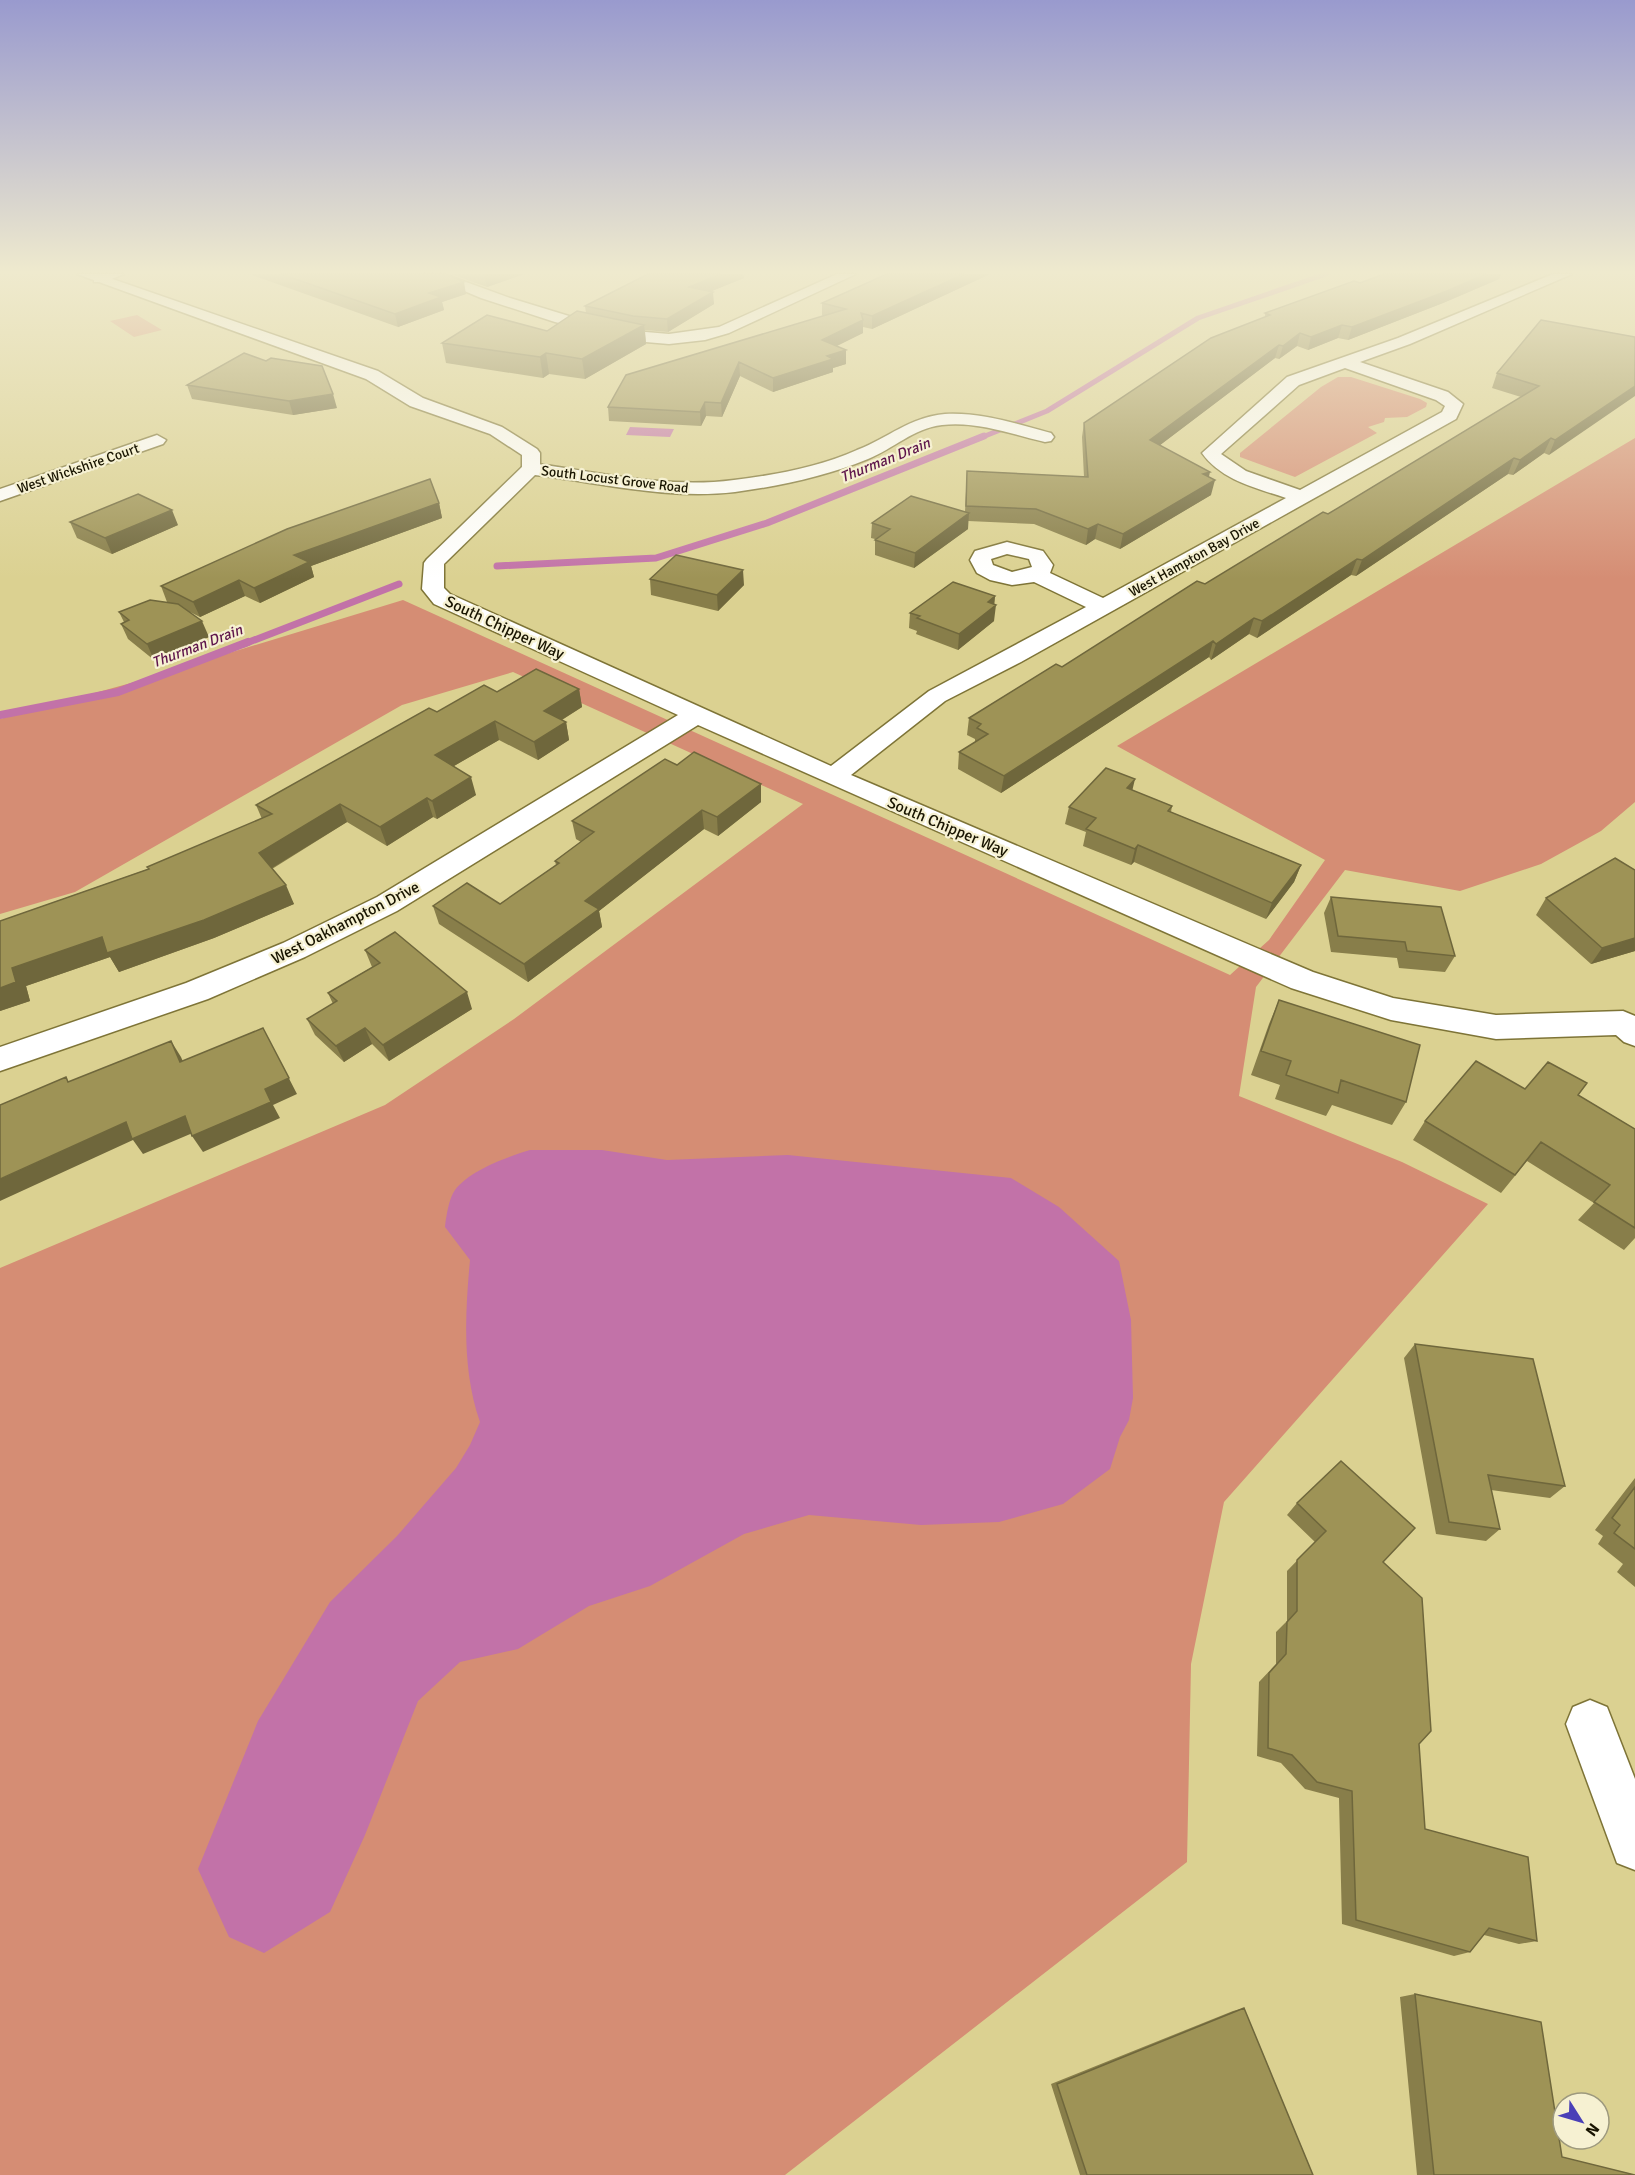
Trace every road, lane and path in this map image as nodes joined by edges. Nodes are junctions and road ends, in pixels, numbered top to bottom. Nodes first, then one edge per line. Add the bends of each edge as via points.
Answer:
1 (373, 376) edge
2 (1307, 376) edge
3 (1382, 376) edge
4 (1045, 437) dead end
5 (157, 440) dead end
6 (531, 469) junction
7 (0, 495) edge
8 (1302, 497) junction
9 (1035, 574) dead end
10 (1103, 607) junction
11 (696, 715) junction
12 (833, 777) junction
13 (1631, 1026) edge
14 (0, 1059) edge
15 (1590, 1725) dead end
16 (1635, 1845) edge

1 - 6 street via 431,408 512,437 531,453
2 - 8 street via 1293,381 1211,453 1229,470
3 - 8 street, West Hampton Bay Drive via 1442,396 1454,404 1450,415
4 - 6 street, South Locust Grove Road via 991,423 928,422 848,461 734,486 697,489
5 - 7 street, West Wickshire Court
6 - 11 street, South Chipper Way via 434,563 433,590 442,599
8 - 10 street, West Hampton Bay Drive
9 - 10 street
10 - 12 street, West Hampton Bay Drive via 937,696
11 - 12 street, South Chipper Way
11 - 14 street, West Oakhampton Drive via 387,904 294,951 197,991
12 - 13 street, South Chipper Way via 1302,980 1380,1005 1496,1027
15 - 16 street

